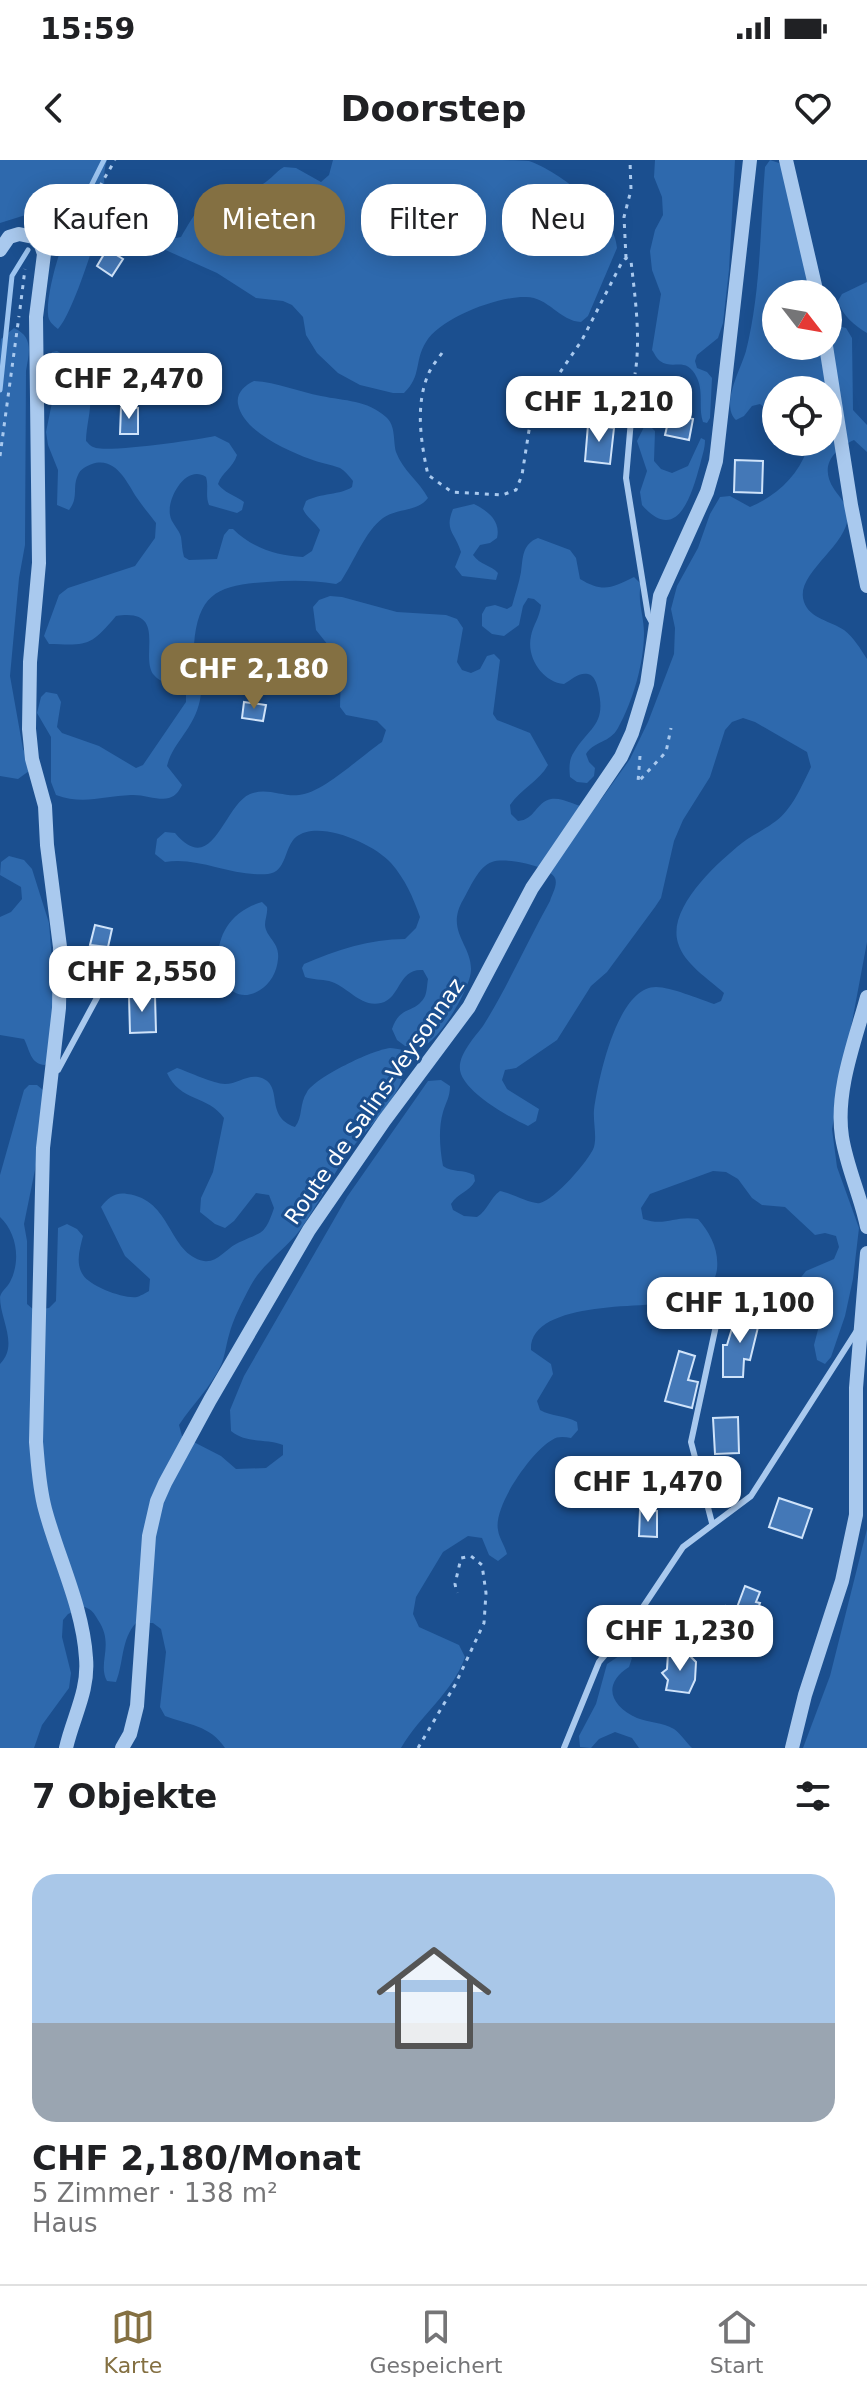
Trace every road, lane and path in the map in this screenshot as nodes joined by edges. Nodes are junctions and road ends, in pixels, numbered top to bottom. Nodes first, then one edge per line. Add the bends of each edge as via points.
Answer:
1 (115, 160) edge
2 (630, 160) edge
3 (750, 160) edge
4 (786, 160) edge
5 (101, 184) edge
6 (24, 234) edge
7 (0, 250) edge
8 (44, 256) edge
9 (626, 258) junction
10 (24, 270) dead end
11 (814, 280) edge
12 (442, 353) dead end
13 (828, 360) edge
14 (633, 383) joint
15 (0, 456) edge
16 (867, 586) edge
17 (654, 626) junction
18 (671, 728) dead end
19 (632, 733) junction
20 (107, 953) dead end
21 (867, 997) edge
22 (50, 1075) junction
23 (867, 1227) edge
24 (867, 1253) edge
25 (865, 1297) edge
26 (720, 1307) dead end
27 (860, 1326) junction
28 (712, 1523) junction
29 (457, 1593) dead end
30 (66, 1748) edge
31 (122, 1748) edge
32 (418, 1748) edge
33 (564, 1748) edge
34 (792, 1748) edge

1 - 5 path
2 - 9 path
3 - 17 street, Route de Salins-Veysonnaz via 716,461 665,583
4 - 11 street
6 - 7 street via 14,234
8 - 22 street via 36,327 39,563 29,729 45,806 59,931 59,1008
9 - 12 path via 530,424 516,490 502,495 452,492 428,475 421,411 428,374
9 - 14 path via 631,261 637,335
10 - 15 path
13 - 16 street
14 - 17 lane via 626,478
17 - 19 street, Route de Salins-Veysonnaz via 647,684
18 - 19 path via 666,752 638,782 640,757
19 - 31 street, Route de Salins-Veysonnaz via 532,888 469,1007 309,1230 165,1483 149,1536 137,1706
20 - 22 lane via 99,994 58,1070
21 - 23 street via 840,1117
22 - 30 street via 43,1148 38,1475 87,1659 83,1697
24 - 25 street
25 - 27 street
26 - 28 lane via 691,1442
27 - 28 lane via 751,1496
27 - 34 street via 854,1527
28 - 33 lane via 683,1547 599,1662
29 - 32 path via 461,1558 471,1556 482,1565 484,1623

